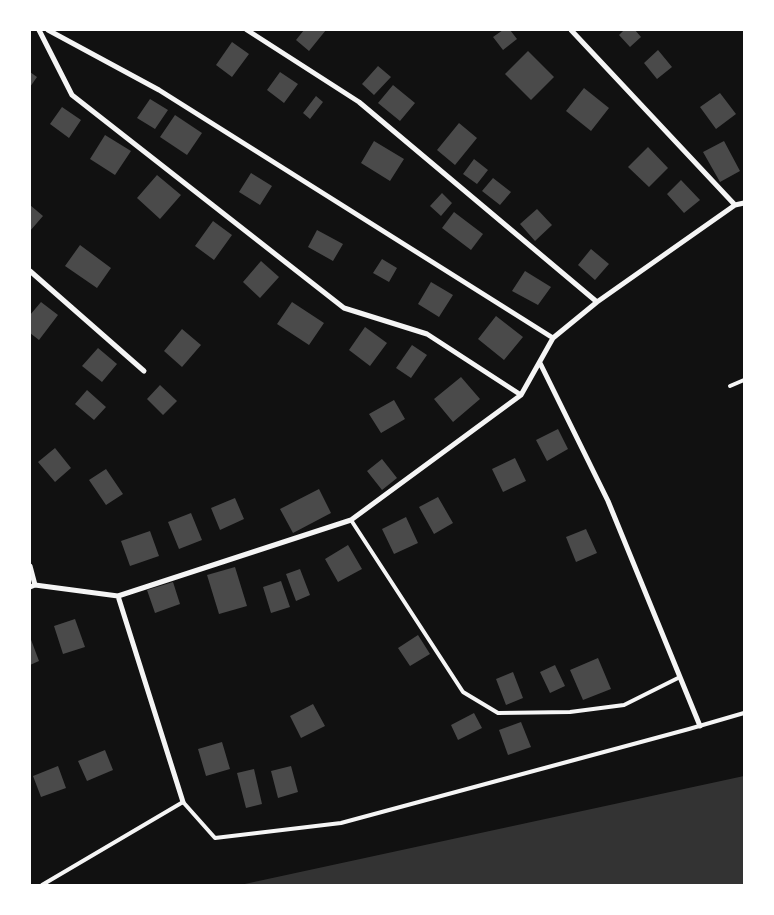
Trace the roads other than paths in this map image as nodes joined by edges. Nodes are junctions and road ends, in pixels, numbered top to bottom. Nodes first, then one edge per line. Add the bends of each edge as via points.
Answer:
1 (39, 30) edge
2 (48, 30) edge
3 (247, 30) edge
4 (571, 30) edge
5 (744, 203) edge
6 (735, 205) junction
7 (30, 272) edge
8 (597, 302) junction
9 (553, 338) junction
10 (540, 363) junction
11 (144, 371) dead end
12 (744, 380) edge
13 (730, 386) dead end
14 (521, 395) junction
15 (351, 520) junction
16 (30, 566) edge
17 (32, 586) edge
18 (118, 596) junction
19 (680, 678) junction
20 (744, 713) edge
21 (700, 726) junction
22 (183, 802) junction
23 (42, 885) edge

1 - 14 street via 72,95 344,308 426,334
2 - 9 street via 159,90
3 - 8 street via 359,102
4 - 6 street
5 - 6 street
6 - 8 street
7 - 11 street
8 - 9 street
9 - 10 street
10 - 14 street
10 - 19 street via 608,501
12 - 13 lane
14 - 15 street
15 - 18 street
15 - 19 lane via 464,692 498,713 570,712 624,705
16 - 17 street
17 - 18 street
18 - 22 street
19 - 21 street
20 - 21 lane
21 - 22 lane via 341,823 215,838
22 - 23 lane

